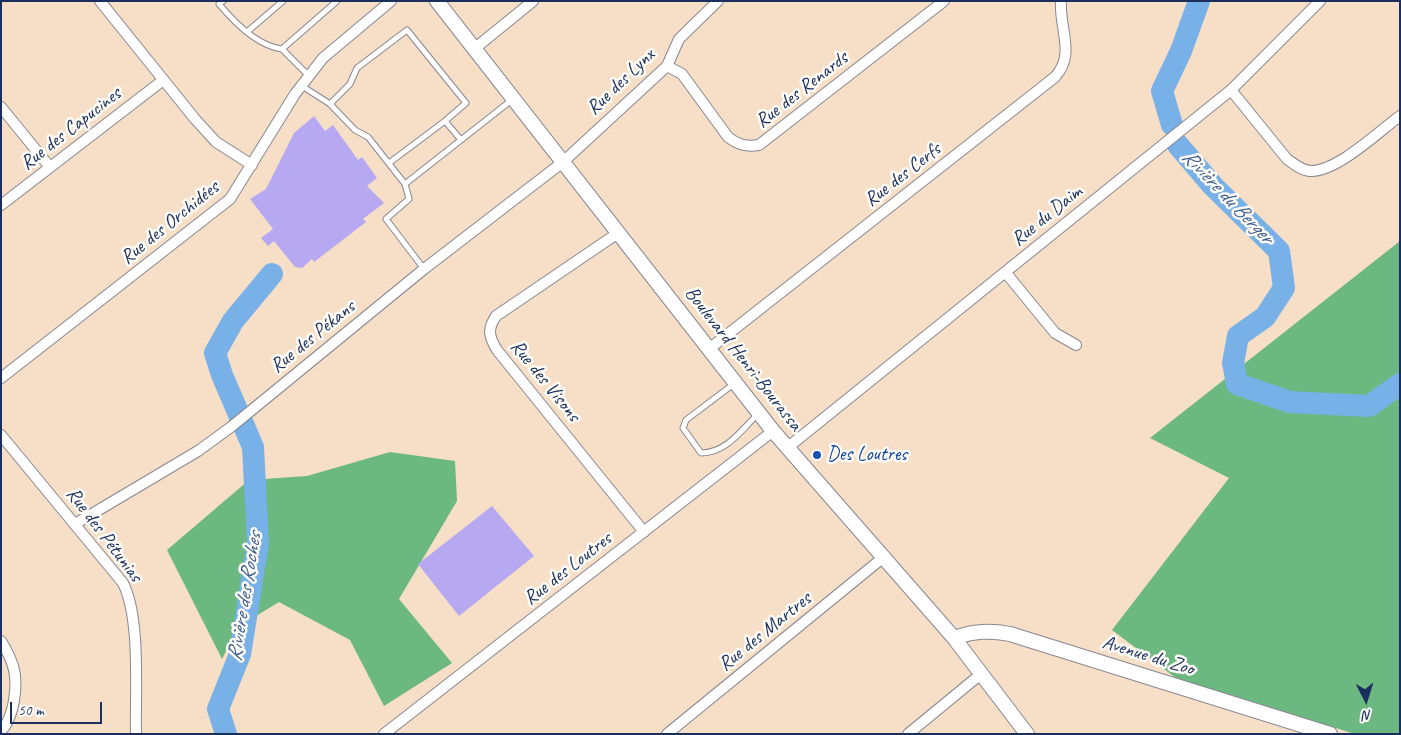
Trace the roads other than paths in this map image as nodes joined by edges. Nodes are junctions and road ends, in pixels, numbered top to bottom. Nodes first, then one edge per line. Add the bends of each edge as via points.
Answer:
1 (100, 1) edge
2 (283, 1) edge
3 (337, 1) edge
4 (437, 1) edge
5 (533, 1) edge
6 (718, 1) edge
7 (944, 1) edge
8 (1061, 1) edge
9 (1320, 1) edge
10 (219, 2) edge
11 (387, 2) edge
12 (248, 31) junction
13 (282, 49) junction
14 (474, 49) junction
15 (668, 66) junction
16 (309, 76) junction
17 (162, 81) junction
18 (301, 86) junction
19 (1231, 90) junction
20 (513, 99) junction
21 (330, 104) junction
22 (1, 107) edge
23 (1400, 116) edge
24 (445, 121) junction
25 (461, 140) junction
26 (563, 162) junction
27 (389, 163) junction
28 (252, 165) junction
29 (49, 166) junction
30 (405, 184) junction
31 (1, 205) edge
32 (618, 233) junction
33 (424, 270) junction
34 (1006, 273) junction
35 (1076, 345) dead end
36 (709, 349) junction
37 (1, 378) edge
38 (735, 382) junction
39 (759, 413) junction
40 (774, 431) junction
41 (1, 434) edge
42 (788, 448) junction
43 (76, 524) junction
44 (644, 532) junction
45 (884, 556) junction
46 (954, 638) junction
47 (1, 642) edge
48 (981, 674) junction
49 (1, 731) edge
50 (136, 734) edge
51 (384, 734) edge
52 (667, 734) edge
53 (908, 734) edge
54 (1028, 734) edge
55 (1330, 734) edge

1 - 17 street
2 - 12 lane
3 - 13 lane
4 - 14 main road, Boulevard Henri-Bourassa
5 - 14 street
6 - 15 street, Rue des Lynx via 679,39
7 - 15 street, Rue des Renards via 759,145 743,146 728,137 682,74
8 - 36 street, Rue des Cerfs via 1066,57 1055,78
9 - 19 street, Rue du Daim
10 - 12 lane via 231,18
11 - 16 street, Rue des Orchidées via 323,58
12 - 13 lane via 271,47
13 - 16 lane
14 - 20 main road, Boulevard Henri-Bourassa
15 - 26 street, Rue des Lynx
16 - 18 street, Rue des Orchidées
17 - 28 street via 216,142
17 - 29 street, Rue des Capucines
18 - 21 lane
18 - 28 street, Rue des Orchidées
19 - 23 street via 1287,159 1310,171 1324,170 1340,161
19 - 34 street, Rue du Daim
20 - 25 lane
20 - 26 main road, Boulevard Henri-Bourassa
21 - 24 lane via 350,84 357,68 407,30 466,103
21 - 27 lane via 356,130 368,137
22 - 29 street
24 - 25 lane
24 - 27 lane
25 - 30 lane
26 - 32 main road, Boulevard Henri-Bourassa
26 - 33 street, Rue des Pékans
27 - 30 lane
28 - 37 street, Rue des Orchidées via 230,199
29 - 31 street, Rue des Capucines
30 - 33 lane via 409,199 386,219
32 - 36 main road, Boulevard Henri-Bourassa
32 - 44 street, Rue des Visons via 496,316 489,334 497,350
33 - 43 street, Rue des Pékans via 231,427 198,451
34 - 35 street via 1055,333
34 - 42 street, Rue du Daim
36 - 38 main road, Boulevard Henri-Bourassa
38 - 39 main road, Boulevard Henri-Bourassa
38 - 39 lane via 686,420 683,428 695,446 702,453 712,453 727,446
39 - 40 main road, Boulevard Henri-Bourassa
40 - 42 main road, Boulevard Henri-Bourassa
40 - 44 street, Rue des Loutres
41 - 43 street, Rue des Pétunias
42 - 45 main road, Boulevard Henri-Bourassa
43 - 50 street, Rue des Pétunias via 123,584 132,606
44 - 51 street, Rue des Loutres
45 - 46 main road, Boulevard Henri-Bourassa
45 - 52 street, Rue des Martres
46 - 48 main road, Boulevard Henri-Bourassa
46 - 55 main road, Avenue du Zoo via 990,630 1010,634
47 - 49 street via 15,670 17,685 11,712
48 - 53 street
48 - 54 main road, Boulevard Henri-Bourassa

